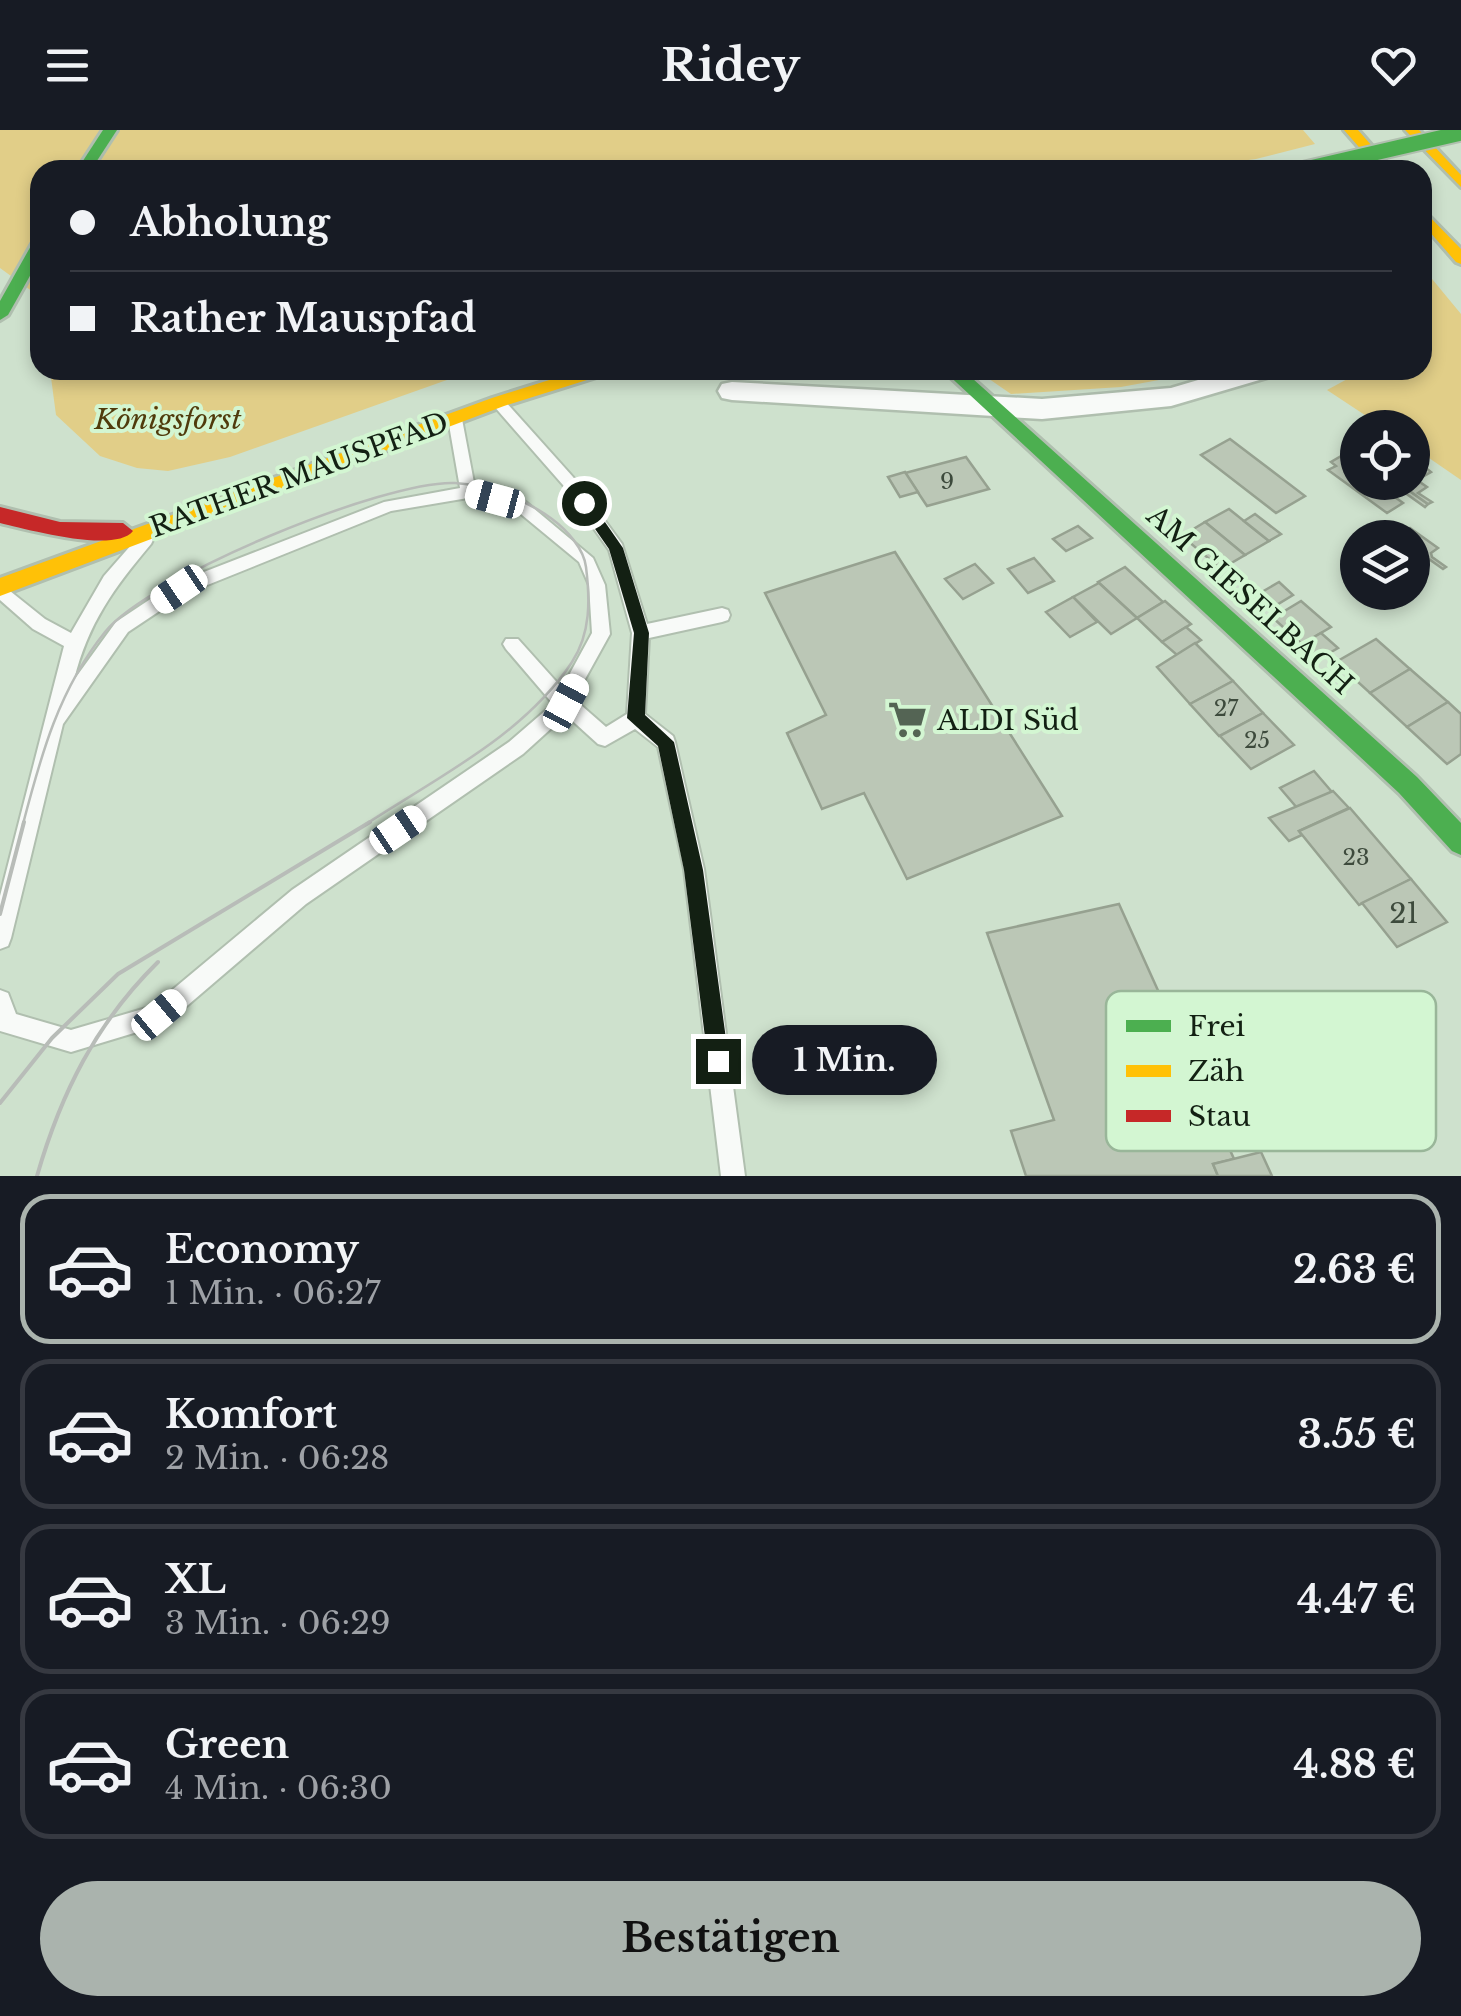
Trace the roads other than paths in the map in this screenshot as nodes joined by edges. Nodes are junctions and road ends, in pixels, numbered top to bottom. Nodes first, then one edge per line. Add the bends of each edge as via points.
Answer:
1 (110, 130) edge
2 (1351, 130) edge
3 (1412, 130) edge
4 (1461, 133) edge
5 (90, 160) edge
6 (1344, 160) edge
7 (1377, 160) edge
8 (1461, 183) edge
9 (1432, 226) edge
10 (1461, 259) edge
11 (30, 262) edge
12 (0, 315) edge
13 (568, 380) edge
14 (963, 380) edge
15 (1229, 380) edge
16 (732, 391) dead end
17 (498, 402) junction
18 (994, 407) junction
19 (455, 419) junction
20 (468, 492) junction
21 (0, 515) edge
22 (156, 527) junction
23 (0, 589) edge
24 (722, 615) dead end
25 (642, 633) junction
26 (74, 643) junction
27 (512, 644) dead end
28 (566, 703) junction
29 (636, 718) junction
30 (56, 720) junction
31 (1461, 842) edge
32 (0, 938) edge
33 (0, 1001) edge
34 (733, 1176) edge

1 - 5 main road
2 - 7 main road
3 - 8 main road
4 - 6 main road, bridge
9 - 10 main road
11 - 12 main road
13 - 17 main road, RATHER MAUSPFAD
14 - 18 main road
15 - 18 street via 1171,397
16 - 18 street
17 - 19 main road, RATHER MAUSPFAD
17 - 25 lane via 616,548
18 - 31 main road, AM GIESELBACH via 1408,785
19 - 20 lane
19 - 22 main road, RATHER MAUSPFAD
20 - 28 lane via 522,506 585,558 597,585 602,634
20 - 30 lane via 389,506 179,589 122,627
21 - 22 main road via 71,531
22 - 23 main road, RATHER MAUSPFAD
22 - 26 lane via 110,580
23 - 26 lane via 39,624
24 - 25 lane
25 - 29 lane
26 - 30 lane
27 - 28 lane
28 - 29 lane via 605,738
28 - 33 lane via 516,748 299,896 159,1015 71,1040 8,1023
29 - 34 lane via 666,742 694,870
30 - 32 lane

